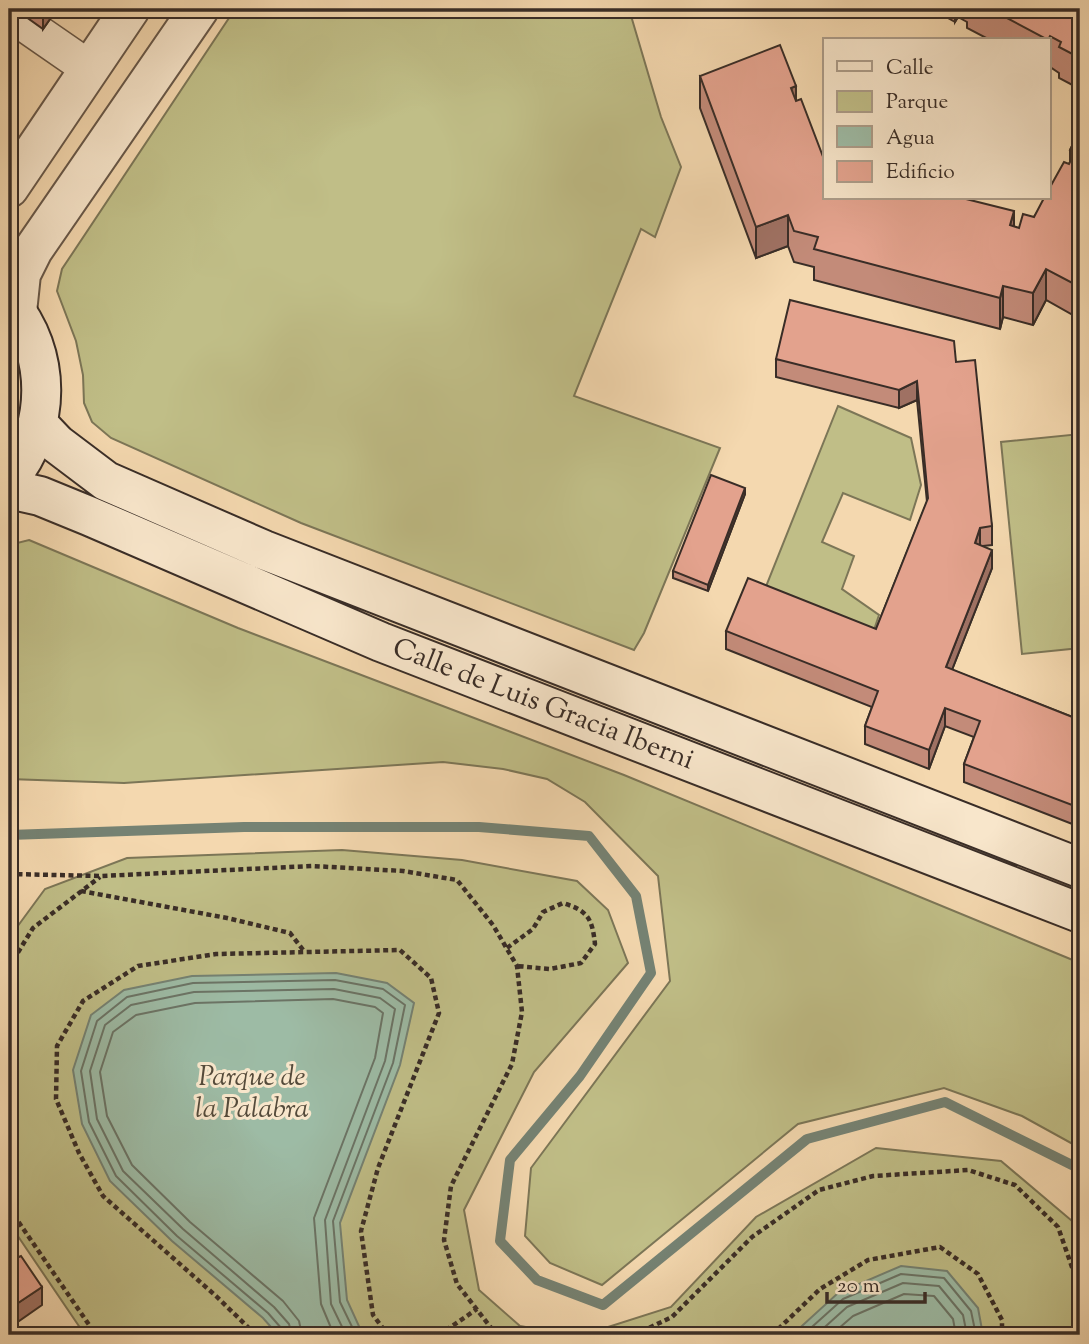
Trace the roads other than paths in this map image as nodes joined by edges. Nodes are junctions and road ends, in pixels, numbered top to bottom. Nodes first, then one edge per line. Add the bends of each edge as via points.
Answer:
1 (130, 9) edge
2 (199, 9) edge
3 (9, 13) edge
4 (90, 69) junction
5 (9, 188) edge
6 (13, 307) edge
7 (38, 424) junction
8 (9, 479) edge
9 (9, 489) edge
10 (1080, 869) edge
11 (1080, 913) edge

1 - 4 main road
2 - 6 main road via 33,250
3 - 4 street
4 - 5 main road
6 - 7 main road via 37,354 42,401
7 - 8 main road via 30,447
7 - 10 main road, Calle de Luis Gracia Iberni via 106,481 264,550
9 - 11 main road, Calle de Luis Gracia Iberni via 77,511 381,642

